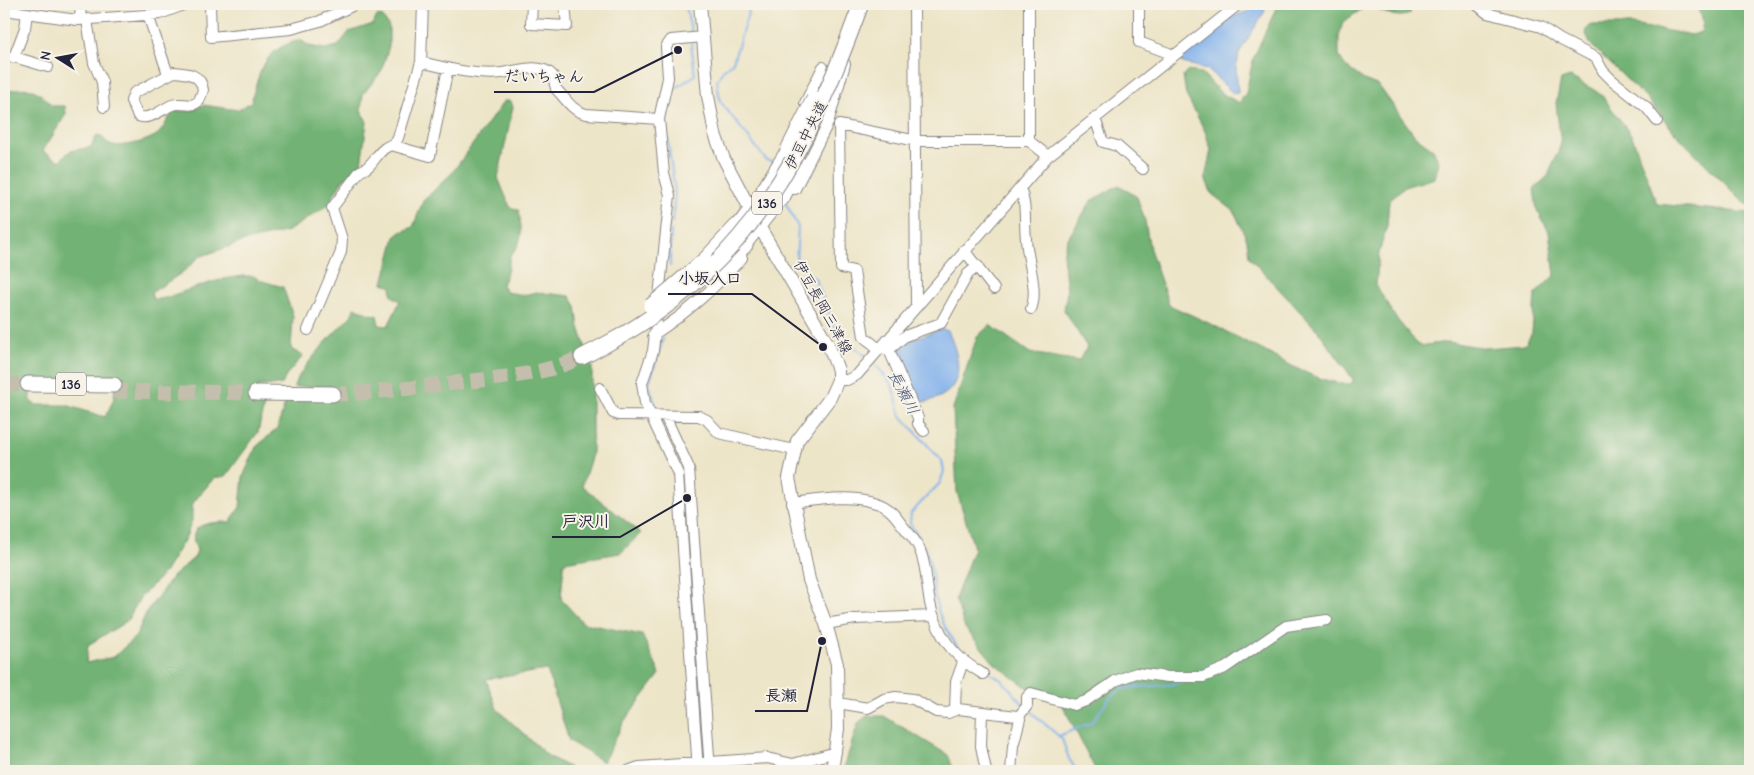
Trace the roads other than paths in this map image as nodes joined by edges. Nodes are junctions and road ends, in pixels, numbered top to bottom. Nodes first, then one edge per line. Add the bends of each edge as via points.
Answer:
1 (81, 4) edge
2 (186, 4) edge
3 (210, 4) edge
4 (356, 4) edge
5 (423, 4) edge
6 (532, 4) edge
7 (566, 4) edge
8 (700, 4) edge
9 (857, 4) edge
10 (861, 4) edge
11 (866, 4) edge
12 (914, 4) edge
13 (1029, 4) edge
14 (1139, 4) edge
15 (1240, 4) edge
16 (1476, 4) edge
17 (4, 10) edge
18 (27, 13) junction
19 (148, 14) junction
20 (83, 20) junction
21 (703, 37) junction
22 (1174, 55) junction
23 (9, 57) edge
24 (421, 62) junction
25 (833, 63) junction
26 (48, 67) dead end
27 (448, 68) junction
28 (168, 74) junction
29 (104, 107) dead end
30 (1095, 118) junction
31 (658, 119) junction
32 (797, 119) junction
33 (1657, 121) dead end
34 (828, 123) junction
35 (839, 125) junction
36 (916, 141) junction
37 (1029, 141) junction
38 (391, 146) junction
39 (1048, 156) junction
40 (1143, 169) dead end
41 (1020, 188) junction
42 (764, 190) junction
43 (782, 198) joint
44 (751, 208) junction
45 (772, 210) junction
46 (737, 226) junction
47 (759, 226) junction
48 (745, 245) junction
49 (964, 250) junction
50 (978, 266) junction
51 (658, 289) junction
52 (994, 289) dead end
53 (916, 304) junction
54 (1032, 309) dead end
55 (308, 330) dead end
56 (624, 330) junction
57 (653, 334) junction
58 (605, 343) junction
59 (880, 350) junction
60 (581, 356) tunnel mouth
61 (838, 380) junction
62 (28, 386) tunnel mouth
63 (113, 388) tunnel mouth
64 (600, 388) dead end
65 (256, 392) tunnel mouth
66 (333, 393) tunnel mouth
67 (658, 416) junction
68 (924, 431) dead end
69 (794, 450) junction
70 (792, 503) junction
71 (933, 616) junction
72 (1327, 620) dead end
73 (826, 624) junction
74 (963, 662) junction
75 (983, 674) dead end
76 (838, 703) junction
77 (955, 709) junction
78 (1023, 711) junction
79 (982, 712) junction
80 (836, 752) junction
81 (704, 766) edge
82 (628, 771) edge
83 (832, 771) edge
84 (986, 771) edge
85 (1011, 771) edge

1 - 20 street
2 - 19 street via 166,13
3 - 4 street via 211,37 307,25
5 - 24 street
6 - 7 street via 531,24 566,26
8 - 21 main road, 伊豆長岡三津線
9 - 25 highway, 伊豆中央道 / 136, bridge
10 - 25 highway, 伊豆中央道 / 136, bridge
11 - 34 street
12 - 36 street
13 - 37 street
14 - 22 street via 1139,42
15 - 22 street
16 - 33 street via 1487,12 1541,27 1596,58 1603,71 1646,107
17 - 18 street
18 - 20 street
18 - 23 street via 25,28
19 - 20 street
19 - 28 street
20 - 29 street via 102,82
21 - 31 street via 667,43 668,85
21 - 44 main road, 伊豆長岡三津線 via 715,134
22 - 30 street
23 - 26 street
24 - 27 street
24 - 38 street via 398,138
25 - 32 street
25 - 42 highway, bridge
25 - 43 highway, bridge via 819,124
25 - 56 highway, 伊豆中央道 / 136, bridge via 797,146 749,220 722,252 683,289
25 - 58 highway, 伊豆中央道 / 136, bridge via 810,130 786,175 737,242 675,300
27 - 31 street via 494,73 545,70 553,76 556,89 575,111
27 - 38 street via 430,156
28 - 28 street via 183,72 199,79 203,90 199,101 195,104 173,104 146,118 138,116 132,106 132,96
30 - 39 street
30 - 40 street via 1103,142 1117,146
31 - 51 street via 670,195
32 - 34 street
32 - 42 street via 767,173
34 - 35 street
34 - 45 street via 789,200
35 - 36 street
35 - 59 street via 841,268 854,271 864,337
36 - 37 street
36 - 53 street
37 - 39 street
38 - 55 street via 379,154 367,169 360,171 332,208 342,239 341,252
39 - 41 street
41 - 49 street
41 - 54 street via 1035,296
42 - 44 main road
43 - 45 main road
44 - 46 main road
44 - 47 main road, 伊豆長岡三津線
45 - 47 main road
46 - 51 street via 724,231 703,255
46 - 56 highway, bridge via 705,260
47 - 48 main road
47 - 61 main road, 伊豆長岡三津線 via 828,344 836,362
48 - 57 street via 743,256 707,295
48 - 58 highway via 676,307 626,338
49 - 50 street
49 - 53 street
50 - 52 street
50 - 59 street via 968,274 941,323 905,336
51 - 57 street
53 - 59 street
56 - 58 highway, 伊豆中央道 / 136, bridge
57 - 67 street via 653,351 642,391
58 - 60 highway, 伊豆中央道 / 136
59 - 61 street via 851,378
59 - 68 street
61 - 69 main road via 830,398 802,434
62 - 63 highway, 136
64 - 67 street via 614,413
65 - 66 highway
67 - 69 street via 699,416 719,433
67 - 81 street via 678,474
67 - 81 street via 689,468
69 - 70 main road via 789,478
70 - 71 street via 846,499 870,501 887,508 918,545
70 - 73 main road via 809,580
71 - 73 street via 856,619
71 - 74 street
72 - 78 street via 1286,626 1224,668 1203,677 1136,674 1115,681 1079,704 1033,692 1028,695
73 - 76 main road via 836,659
74 - 75 street
74 - 77 street via 956,682
76 - 77 street via 868,708 884,699 896,697 913,699 936,712 948,713
76 - 80 main road
77 - 79 street
78 - 79 street
78 - 85 street
79 - 84 street via 980,746
80 - 81 street via 793,764 766,758
80 - 83 main road
81 - 82 street

